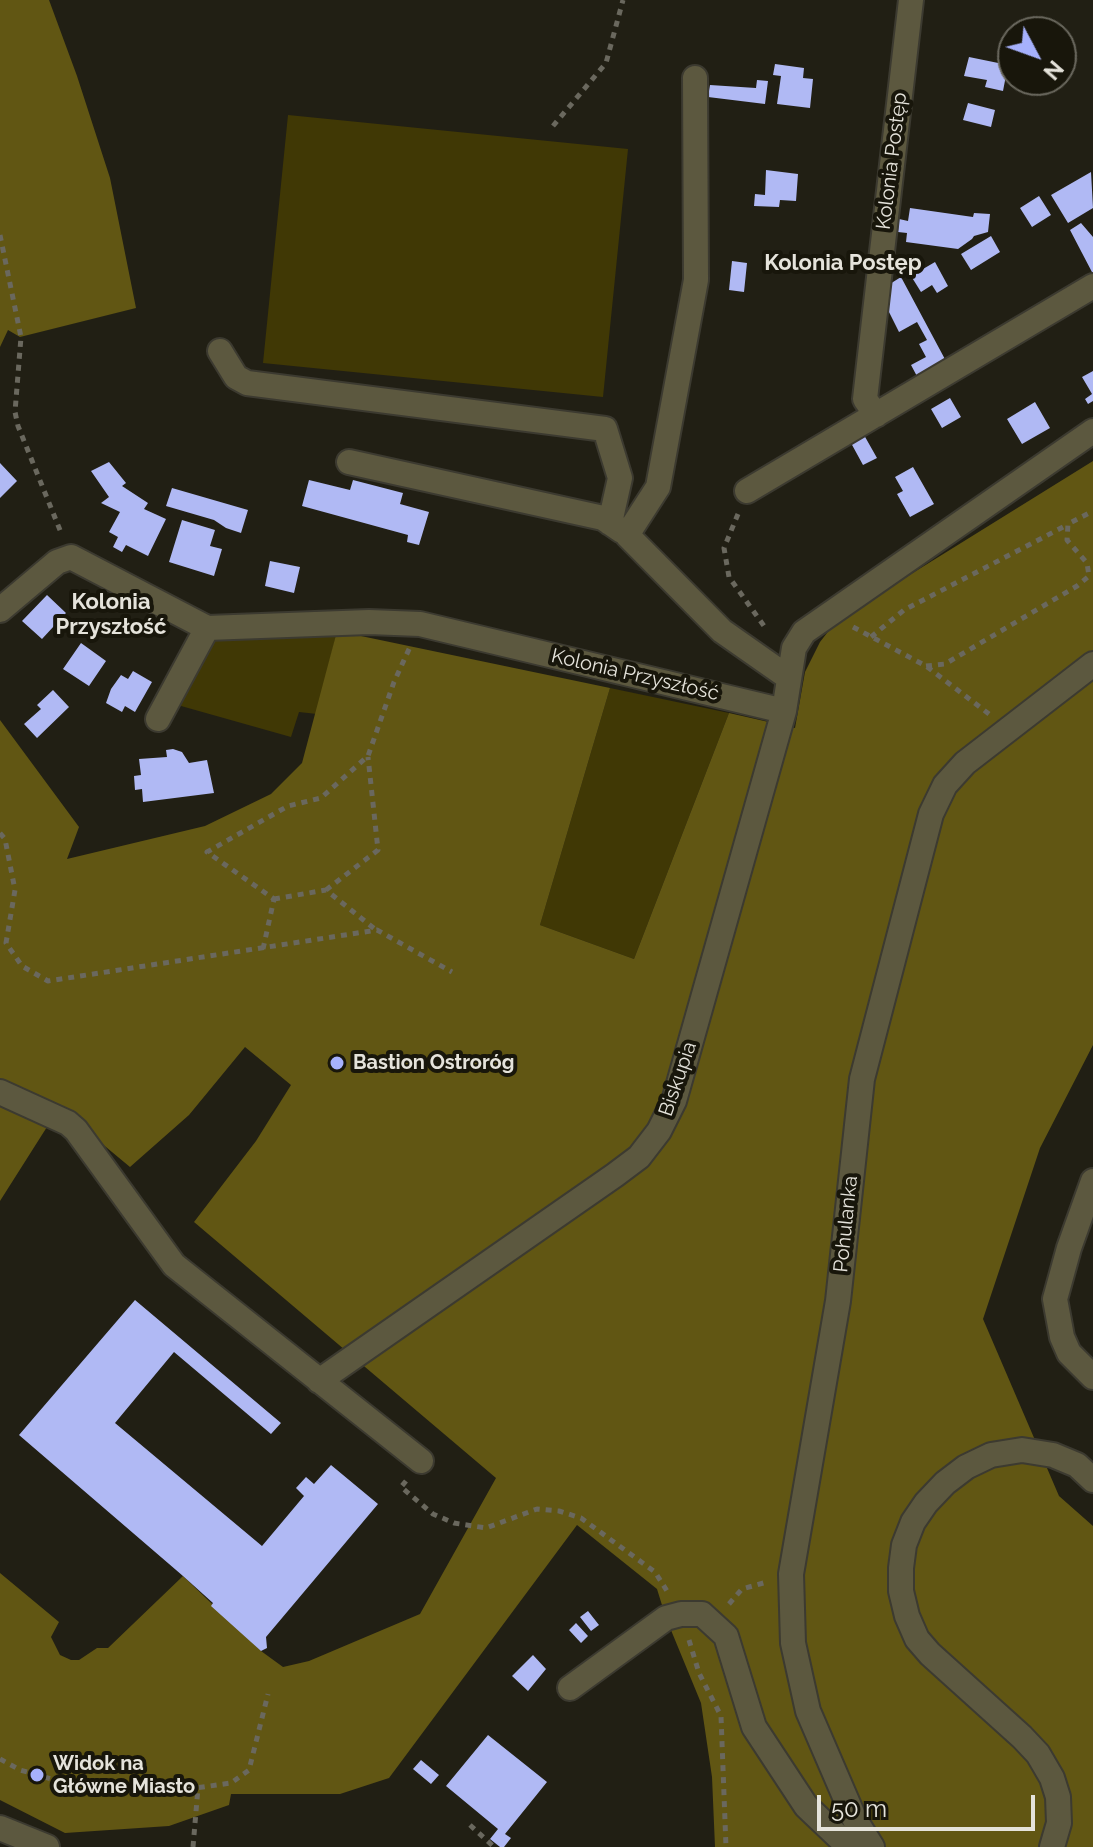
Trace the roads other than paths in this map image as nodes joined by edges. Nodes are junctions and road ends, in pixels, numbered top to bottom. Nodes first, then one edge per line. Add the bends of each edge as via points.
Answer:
1 (911, 0) edge
2 (695, 78) dead end
3 (1093, 286) edge
4 (220, 351) dead end
5 (876, 415) junction
6 (1093, 431) edge
7 (349, 462) dead end
8 (747, 491) road end
9 (619, 529) junction
10 (0, 610) edge
11 (207, 628) junction
12 (1093, 664) edge
13 (789, 678) junction
14 (784, 711) junction
15 (158, 719) dead end
16 (0, 1092) edge
17 (1093, 1181) edge
18 (1093, 1377) edge
19 (319, 1381) junction
20 (421, 1461) road end
21 (1093, 1480) edge
22 (570, 1688) dead end
23 (0, 1828) edge
24 (47, 1847) edge
25 (849, 1847) edge
26 (872, 1847) edge
27 (1052, 1847) edge

1 - 5 street, Kolonia Postęp via 865,399
2 - 9 street via 696,280 658,487
3 - 5 street
4 - 9 street via 236,377 247,383 605,429 620,478
5 - 8 street
6 - 13 street via 804,632 794,648
7 - 9 street via 603,518
9 - 13 street via 722,631
10 - 11 street, Kolonia Przyszłość via 57,562 71,557
11 - 14 street, Kolonia Przyszłość via 420,624
11 - 15 street
12 - 26 street, Pohulanka via 965,763 945,785 931,814 862,1079 838,1301 791,1574 793,1643 808,1711
13 - 14 street
14 - 19 street, Biskupia via 674,1101 659,1131 639,1157 615,1175
16 - 19 street via 76,1130 174,1265
17 - 18 street via 1055,1299 1069,1353
19 - 20 street
21 - 27 street via 1077,1465 1053,1455 1022,1450 991,1455 966,1467 926,1503 908,1533 901,1568 901,1591 917,1639 1038,1754 1052,1778 1059,1823
22 - 25 street via 666,1618 702,1614 726,1636 754,1727 806,1806
23 - 24 street

